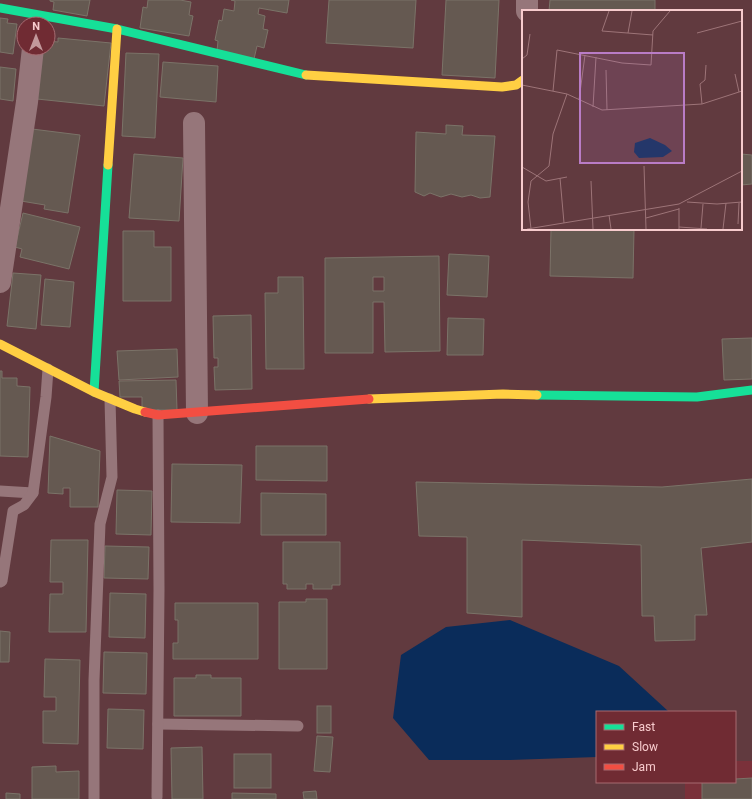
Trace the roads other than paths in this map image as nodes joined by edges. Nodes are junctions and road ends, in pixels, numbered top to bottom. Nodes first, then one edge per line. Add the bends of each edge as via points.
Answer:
1 (0, 8) edge
2 (24, 16) edge
3 (56, 22) edge
4 (117, 29) junction
5 (32, 56) edge
6 (522, 81) edge
7 (194, 123) dead end
8 (0, 282) edge
9 (0, 344) edge
10 (48, 369) junction
11 (752, 390) edge
12 (94, 392) junction
13 (110, 399) junction
14 (197, 413) junction
15 (158, 415) junction
16 (0, 492) edge
17 (33, 493) junction
18 (0, 582) edge
19 (158, 724) junction
20 (298, 726) dead end
21 (157, 797) dead end
22 (94, 799) edge

1 - 2 street
3 - 4 street
4 - 6 street via 307,75 502,86 516,86
4 - 12 street
5 - 8 street
7 - 14 street
9 - 10 street
10 - 12 street
10 - 17 lane
11 - 14 street via 697,397 503,394 366,399
12 - 13 street
13 - 15 street
13 - 22 lane via 112,477 100,524 94,680
14 - 15 street
15 - 19 lane
16 - 17 lane
17 - 18 lane via 24,505 13,511
19 - 20 lane
19 - 21 lane

